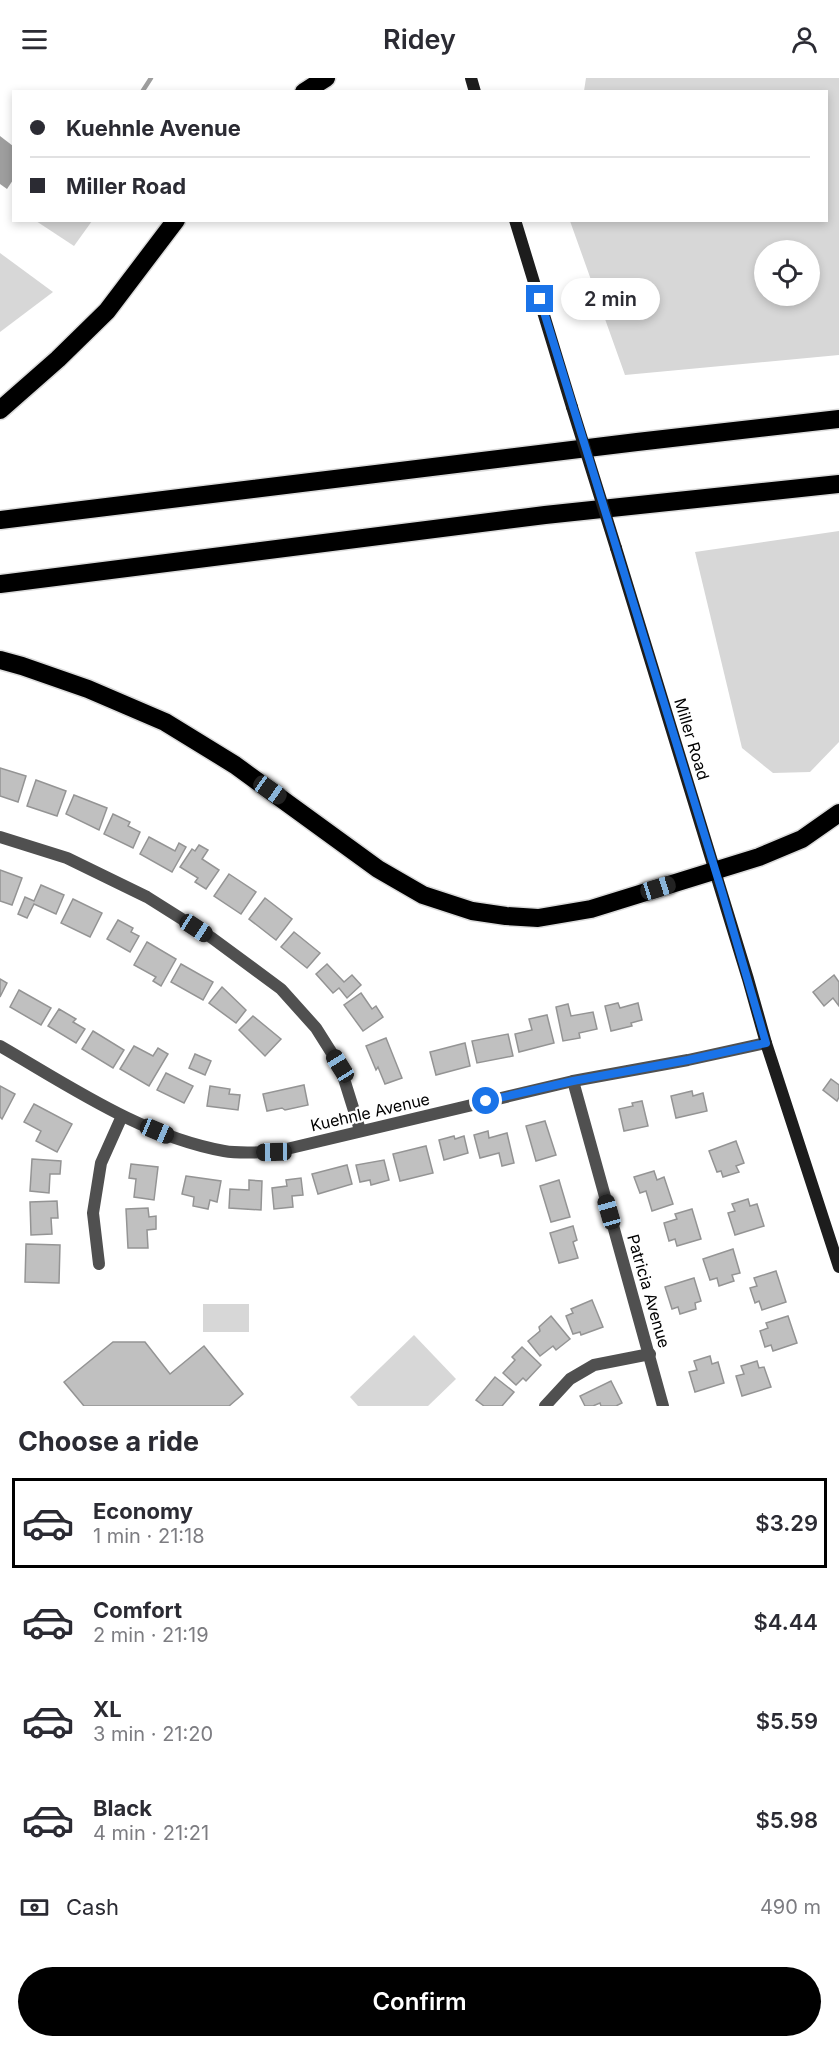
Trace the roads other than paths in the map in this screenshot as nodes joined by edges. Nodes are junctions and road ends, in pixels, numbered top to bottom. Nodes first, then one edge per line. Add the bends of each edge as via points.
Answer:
1 (326, 78) edge
2 (307, 90) edge
3 (174, 222) edge
4 (516, 222) edge
5 (0, 410) edge
6 (839, 419) edge
7 (839, 484) edge
8 (0, 520) edge
9 (0, 584) edge
10 (0, 660) edge
11 (839, 813) edge
12 (0, 837) edge
13 (715, 871) junction
14 (766, 1043) junction
15 (0, 1046) edge
16 (573, 1081) junction
17 (122, 1116) junction
18 (360, 1130) junction
19 (99, 1264) dead end
20 (839, 1267) edge
21 (650, 1354) junction
22 (544, 1406) edge
23 (663, 1406) edge

1 - 2 highway
3 - 5 highway via 106,311
4 - 13 main road, Miller Road, bridge
6 - 8 highway
7 - 9 highway via 545,515
10 - 13 highway via 88,689 165,722 235,765 378,869 423,895 472,911 538,918 591,909
11 - 13 highway via 802,839
12 - 18 street via 67,858 147,897 281,989 316,1028 340,1066
13 - 14 main road, Miller Road
14 - 16 street, Kuehnle Avenue
14 - 20 main road, Miller Road
15 - 17 street, Kuehnle Avenue
16 - 18 street, Kuehnle Avenue
16 - 21 street, Patricia Avenue
17 - 18 street, Kuehnle Avenue via 175,1139 226,1152 274,1152
17 - 19 street via 101,1163 94,1203
21 - 22 street via 594,1365 570,1379
21 - 23 street, Patricia Avenue

